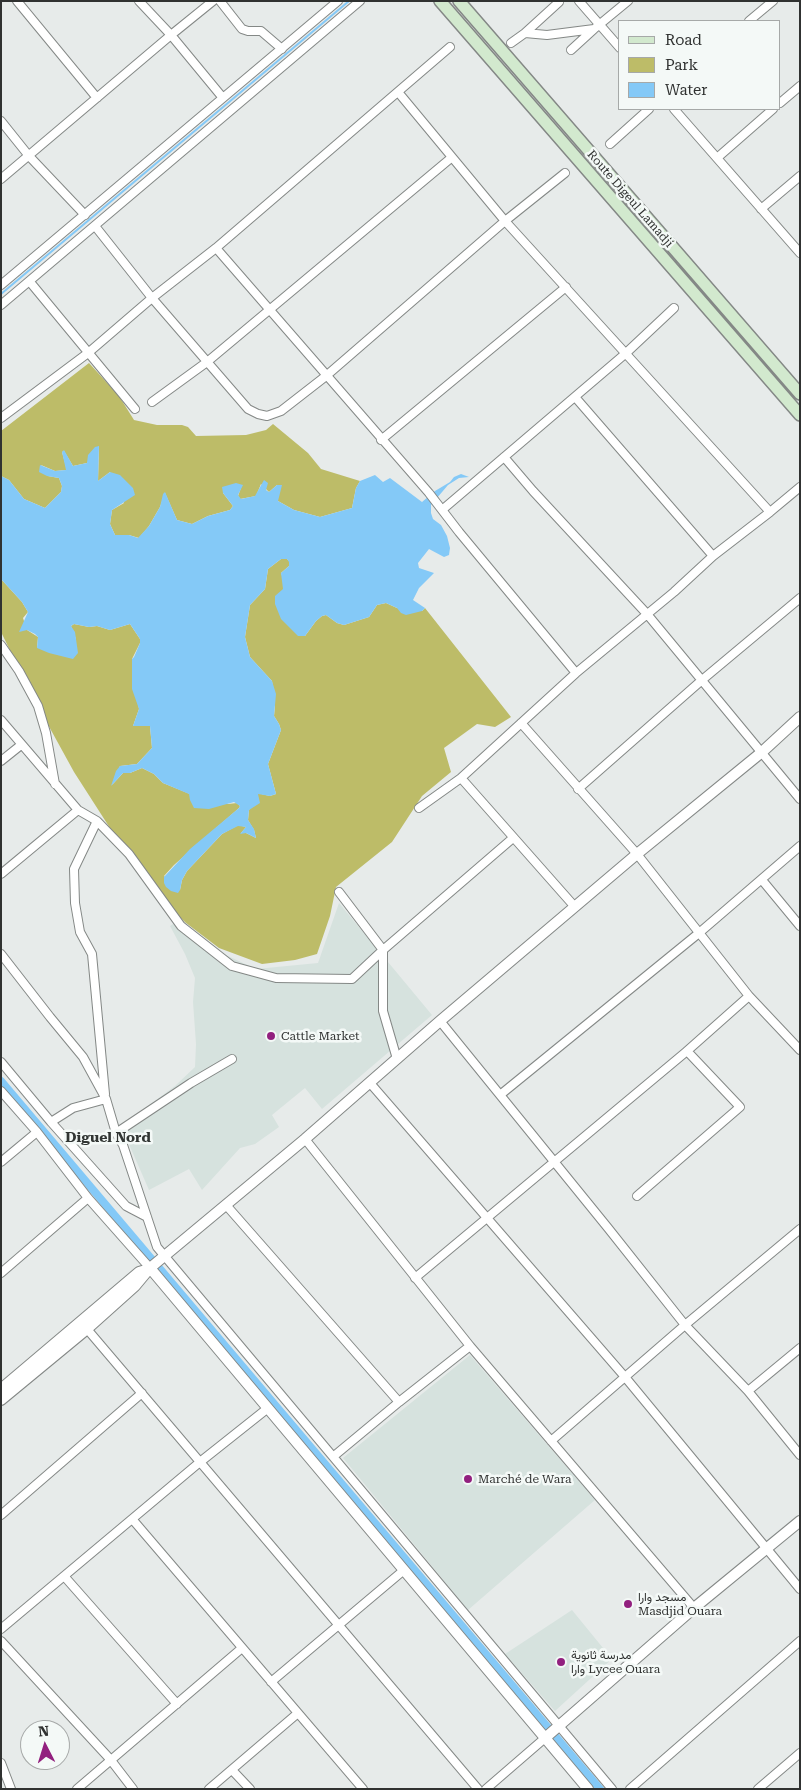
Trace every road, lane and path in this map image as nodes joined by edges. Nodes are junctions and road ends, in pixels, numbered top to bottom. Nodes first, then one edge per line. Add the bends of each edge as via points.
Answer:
1 (17, 1) edge
2 (139, 1) edge
3 (213, 1) edge
4 (220, 1) edge
5 (338, 1) edge
6 (360, 1) edge
7 (440, 1) edge
8 (459, 1) edge
9 (579, 1) edge
10 (628, 1) edge
11 (773, 1) edge
12 (559, 2) edge
13 (751, 20) edge
14 (597, 28) junction
15 (524, 33) junction
16 (171, 35) junction
17 (511, 43) dead end
18 (618, 46) edge
19 (450, 47) dead end
20 (282, 49) junction
21 (571, 50) dead end
22 (800, 86) edge
23 (398, 92) junction
24 (97, 98) junction
25 (223, 98) junction
26 (781, 102) edge
27 (648, 110) edge
28 (675, 110) edge
29 (772, 110) edge
30 (1, 121) edge
31 (610, 144) dead end
32 (29, 156) junction
33 (451, 158) junction
34 (717, 158) junction
35 (565, 172) dead end
36 (800, 176) edge
37 (1, 179) edge
38 (761, 209) junction
39 (84, 215) junction
40 (505, 221) junction
41 (95, 226) junction
42 (216, 248) junction
43 (800, 253) edge
44 (30, 282) junction
45 (1, 285) edge
46 (566, 287) junction
47 (152, 298) junction
48 (1, 305) edge
49 (674, 308) dead end
50 (270, 309) junction
51 (88, 353) junction
52 (626, 354) junction
53 (207, 362) junction
54 (326, 376) junction
55 (800, 394) edge
56 (575, 397) junction
57 (152, 402) dead end
58 (135, 409) dead end
59 (800, 415) edge
60 (1, 418) edge
61 (381, 440) junction
62 (504, 457) junction
63 (800, 487) edge
64 (442, 510) junction
65 (770, 512) junction
66 (713, 556) junction
67 (800, 598) edge
68 (647, 614) junction
69 (1, 645) edge
70 (576, 673) junction
71 (702, 680) junction
72 (800, 717) edge
73 (1, 720) edge
74 (521, 723) junction
75 (21, 745) junction
76 (762, 752) junction
77 (1, 761) edge
78 (461, 778) junction
79 (55, 784) junction
80 (578, 789) junction
81 (800, 799) edge
82 (419, 808) dead end
83 (78, 810) junction
84 (97, 821) junction
85 (513, 838) junction
86 (800, 846) edge
87 (637, 854) junction
88 (1, 874) edge
89 (762, 880) junction
90 (339, 892) dead end
91 (575, 907) junction
92 (800, 926) edge
93 (699, 933) junction
94 (383, 950) junction
95 (1, 954) edge
96 (749, 996) junction
97 (440, 1021) junction
98 (800, 1050) edge
99 (687, 1051) junction
100 (232, 1059) dead end
101 (397, 1059) junction
102 (1, 1062) edge
103 (370, 1083) junction
104 (1, 1091) edge
105 (500, 1095) junction
106 (106, 1099) junction
107 (51, 1122) junction
108 (37, 1132) junction
109 (116, 1133) junction
110 (305, 1139) junction
111 (1, 1162) edge
112 (554, 1163) junction
113 (638, 1196) dead end
114 (88, 1198) junction
115 (226, 1205) junction
116 (148, 1217) junction
117 (488, 1219) junction
118 (800, 1229) edge
119 (157, 1262) junction
120 (1, 1273) edge
121 (415, 1278) junction
122 (685, 1325) junction
123 (87, 1329) junction
124 (470, 1346) junction
125 (800, 1348) edge
126 (625, 1377) junction
127 (1, 1389) edge
128 (748, 1391) junction
129 (142, 1394) junction
130 (1, 1400) edge
131 (399, 1402) junction
132 (268, 1408) junction
133 (550, 1441) junction
134 (334, 1456) junction
135 (800, 1456) edge
136 (200, 1462) junction
137 (1, 1515) edge
138 (133, 1520) junction
139 (800, 1521) edge
140 (766, 1548) junction
141 (404, 1570) junction
142 (64, 1576) junction
143 (800, 1589) edge
144 (694, 1608) junction
145 (340, 1625) junction
146 (1, 1629) edge
147 (1, 1641) edge
148 (800, 1642) edge
149 (242, 1648) junction
150 (270, 1682) junction
151 (177, 1704) junction
152 (298, 1713) junction
153 (552, 1732) junction
154 (800, 1753) edge
155 (110, 1759) junction
156 (1, 1763) edge
157 (232, 1770) junction
158 (11, 1789) edge
159 (77, 1789) edge
160 (133, 1789) edge
161 (210, 1789) edge
162 (250, 1789) edge
163 (363, 1789) edge
164 (478, 1789) edge
165 (486, 1789) edge
166 (588, 1789) edge
167 (612, 1789) edge
168 (630, 1789) edge
169 (758, 1789) edge

1 - 24 street
2 - 16 street
3 - 16 street
4 - 20 street via 242,29 261,31
5 - 20 street
6 - 41 street
7 - 59 main road, Route Digeul Lamadji
8 - 55 main road
9 - 14 street
10 - 14 street
11 - 13 street
12 - 15 street
14 - 15 street via 547,35
14 - 18 street
14 - 21 street
15 - 17 street
16 - 24 street
16 - 25 street
19 - 23 street
20 - 25 street
22 - 26 street
23 - 33 street
23 - 42 street
24 - 32 street
25 - 39 street
27 - 31 street
28 - 34 street
29 - 34 street
30 - 32 street
32 - 37 street
32 - 39 street
33 - 40 street
33 - 50 street
34 - 38 street
35 - 40 street
36 - 38 street
38 - 43 street
39 - 45 street
40 - 46 street
40 - 54 street
41 - 44 street
41 - 47 street
42 - 47 street
42 - 50 street
44 - 48 street
44 - 51 street
46 - 52 street
46 - 61 street
47 - 51 street
47 - 53 street
49 - 52 street
50 - 53 street
50 - 54 street
51 - 58 street
51 - 60 street
52 - 56 street
52 - 65 street
53 - 54 street via 248,409 267,416 281,411
53 - 57 street
54 - 61 street
56 - 62 street
56 - 66 street
61 - 64 street
62 - 64 street
62 - 68 street
63 - 65 street
64 - 70 street
65 - 66 street
66 - 68 street
67 - 71 street
68 - 70 street
68 - 71 street
69 - 79 street via 38,706
70 - 74 street
71 - 76 street
71 - 80 street
72 - 76 street
73 - 75 street
74 - 78 street
74 - 80 street
75 - 77 street
75 - 79 street
76 - 81 street
76 - 87 street
78 - 82 street
78 - 85 street
79 - 83 street
80 - 87 street
83 - 84 street
83 - 88 street
84 - 94 street via 129,854 181,926 232,966 276,978 352,980
84 - 106 street via 74,868 75,903 80,932 92,954
85 - 91 street
85 - 94 street
86 - 89 street
87 - 91 street
87 - 93 street
89 - 92 street
89 - 93 street
90 - 94 street
91 - 97 street
93 - 96 street
93 - 105 street
94 - 101 street via 384,1011
95 - 106 street via 83,1057
96 - 98 street
96 - 99 street
97 - 101 street
97 - 105 street
99 - 112 street
99 - 113 street via 740,1107
100 - 109 street
101 - 103 street
102 - 107 street
103 - 110 street
103 - 117 street
104 - 108 street
105 - 112 street
106 - 107 street via 73,1108
106 - 109 street
107 - 116 street via 126,1206
108 - 111 street
108 - 114 street
109 - 116 street
110 - 115 street
110 - 121 street
112 - 117 street
112 - 122 street
114 - 119 street
114 - 120 street
115 - 119 street
115 - 131 street
116 - 119 street via 157,1247
117 - 121 street
117 - 126 street
118 - 122 street
119 - 123 street
119 - 127 street via 139,1272
119 - 132 street
119 - 134 street
121 - 124 street
122 - 126 street
122 - 128 street
123 - 129 street
123 - 130 street
124 - 131 street
124 - 133 street
125 - 128 street
126 - 133 street
126 - 140 street
128 - 135 street
129 - 136 street
129 - 137 street
131 - 134 street
132 - 136 street
132 - 141 street
133 - 144 street
134 - 153 street
136 - 138 street
136 - 145 street
138 - 142 street
138 - 149 street
139 - 140 street
140 - 143 street
140 - 144 street
141 - 145 street
141 - 153 street
142 - 146 street
142 - 151 street
144 - 153 street
145 - 150 street
145 - 164 street
147 - 155 street
148 - 168 street
149 - 150 street
149 - 151 street
150 - 152 street
151 - 155 street
152 - 157 street
152 - 163 street
153 - 165 street
153 - 166 street
153 - 167 street
154 - 169 street
155 - 159 street
155 - 160 street
156 - 158 street
157 - 161 street
157 - 162 street

